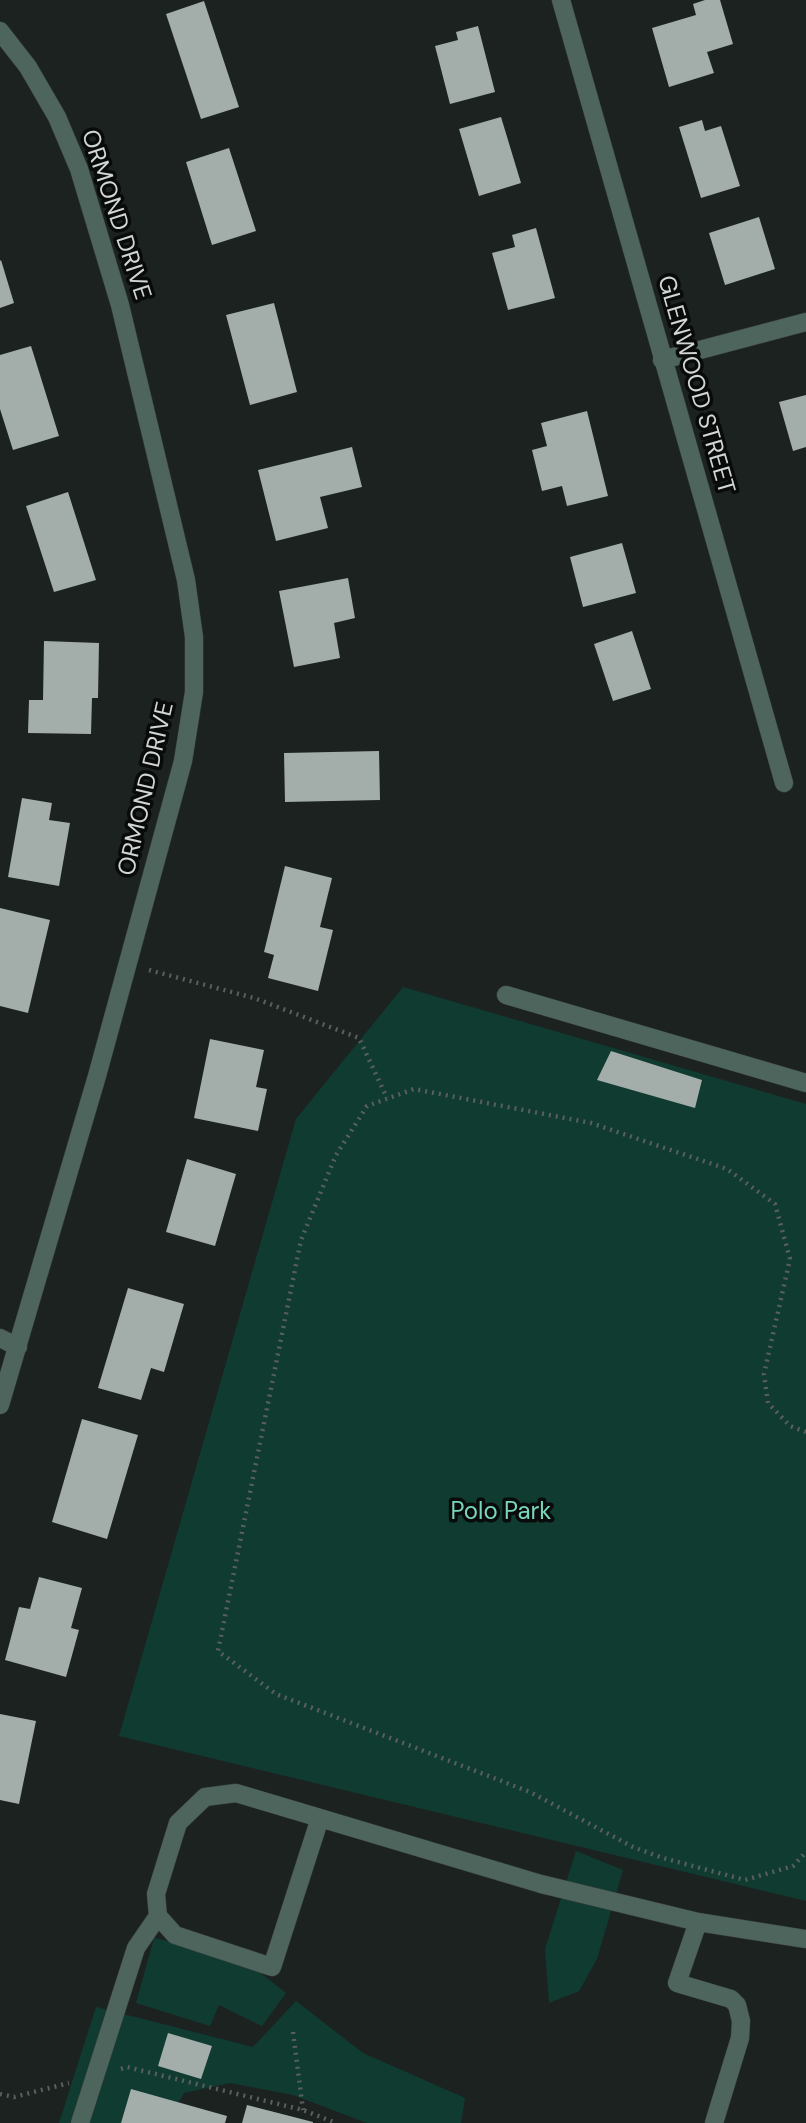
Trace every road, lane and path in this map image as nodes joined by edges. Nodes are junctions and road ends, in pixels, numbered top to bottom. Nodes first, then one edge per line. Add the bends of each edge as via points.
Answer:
1 (561, 0) edge
2 (0, 31) edge
3 (806, 322) edge
4 (662, 360) junction
5 (784, 783) dead end
6 (128, 964) junction
7 (506, 995) dead end
8 (806, 1083) edge
9 (387, 1098) junction
10 (0, 1338) edge
11 (18, 1347) junction
12 (0, 1405) edge
13 (806, 1432) edge
14 (320, 1818) junction
15 (806, 1852) edge
16 (158, 1916) junction
17 (698, 1922) junction
18 (806, 1939) edge
19 (293, 2032) dead end
20 (96, 2075) junction
21 (0, 2094) edge
22 (303, 2110) junction
23 (80, 2123) edge
24 (337, 2123) edge
25 (714, 2123) edge

1 - 4 street, GLENWOOD STREET
2 - 6 street, ORMOND DRIVE via 29,67 79,169 154,441 194,636 194,692 183,761
3 - 4 street
4 - 5 street, GLENWOOD STREET
6 - 9 path via 254,998 359,1038
6 - 11 street, ORMOND DRIVE
7 - 8 street
9 - 13 path via 414,1088 591,1123 727,1169 775,1204 790,1259 764,1374 768,1403 790,1426
9 - 15 path via 367,1106 336,1155 301,1240 218,1651 276,1695 530,1792 634,1847 663,1857 745,1880 793,1866
10 - 11 street
11 - 12 street, ORMOND DRIVE
14 - 16 street via 236,1793 205,1797 178,1823 156,1894
14 - 16 street via 272,1967 175,1935
14 - 17 street via 541,1884
16 - 20 street via 136,1948
17 - 18 street
17 - 25 street via 677,1983 731,1999 741,2021
19 - 22 path
20 - 21 path via 14,2097
20 - 22 path via 127,2067
20 - 23 street
22 - 24 path

